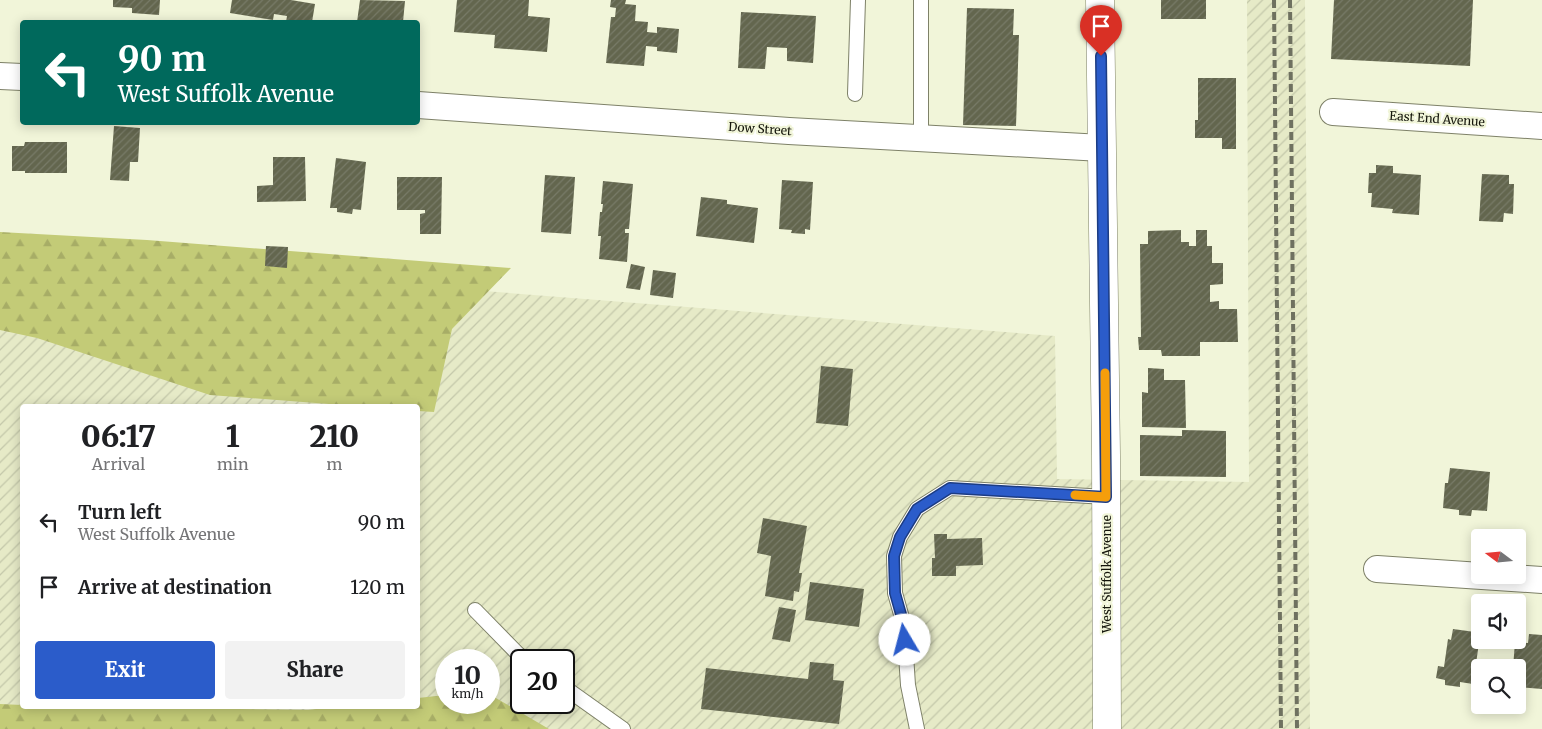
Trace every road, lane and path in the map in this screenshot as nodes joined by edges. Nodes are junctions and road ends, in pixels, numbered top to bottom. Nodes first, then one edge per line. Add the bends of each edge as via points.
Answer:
1 (858, 0) edge
2 (921, 0) edge
3 (1100, 0) edge
4 (0, 76) edge
5 (20, 77) edge
6 (855, 94) dead end
7 (420, 105) edge
8 (1333, 112) dead end
9 (1542, 126) edge
10 (922, 138) junction
11 (1102, 148) junction
12 (1106, 497) junction
13 (1377, 569) dead end
14 (1542, 580) edge
15 (475, 610) dead end
16 (513, 649) edge
17 (575, 695) edge
18 (623, 729) edge
19 (917, 729) edge
20 (1107, 729) edge

1 - 6 lane
2 - 10 lane
3 - 11 main road, West Suffolk Avenue
4 - 5 street
7 - 10 street, Dow Street
8 - 9 street, East End Avenue
10 - 11 street, Dow Street
11 - 12 main road, West Suffolk Avenue
12 - 19 lane via 950,488 917,509 900,537 894,556 895,593 904,625 908,685
12 - 20 main road, West Suffolk Avenue
13 - 14 street
15 - 16 lane
17 - 18 lane

